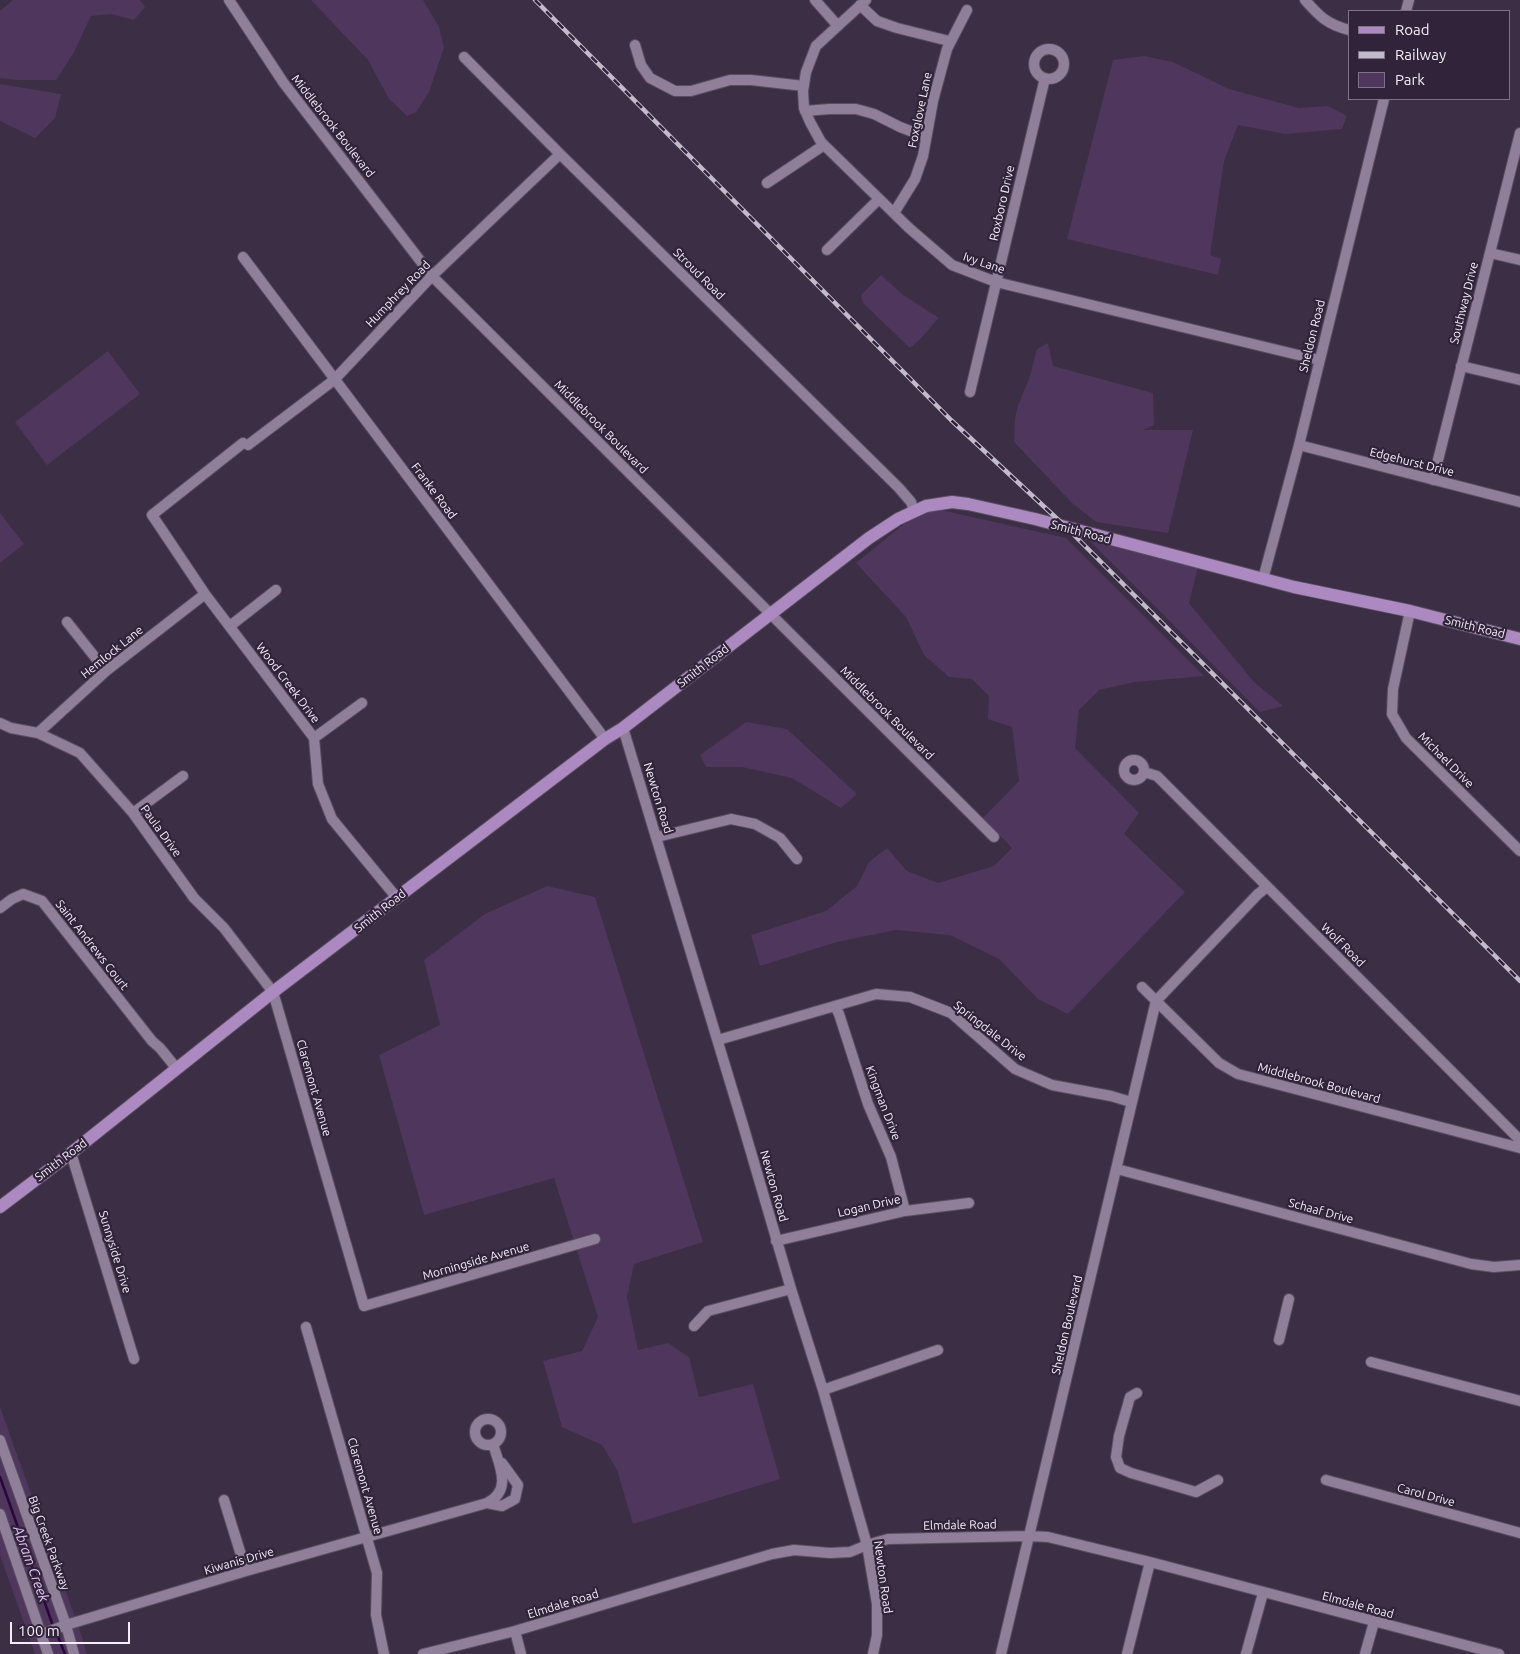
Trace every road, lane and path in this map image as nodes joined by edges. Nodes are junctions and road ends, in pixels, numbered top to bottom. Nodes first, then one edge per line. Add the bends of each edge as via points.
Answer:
1 (229, 0) edge
2 (815, 0) edge
3 (1306, 0) edge
4 (863, 2) edge
5 (967, 10) dead end
6 (838, 26) junction
7 (1348, 30) edge
8 (949, 41) junction
9 (635, 45) dead end
10 (464, 56) dead end
11 (1045, 78) dead end
12 (804, 86) junction
13 (1384, 100) edge
14 (805, 111) junction
15 (1520, 136) edge
16 (926, 137) junction
17 (824, 145) junction
18 (560, 154) junction
19 (767, 183) dead end
20 (880, 199) junction
21 (894, 213) junction
22 (827, 250) dead end
23 (1490, 253) junction
24 (243, 257) dead end
25 (1520, 260) edge
26 (432, 276) junction
27 (996, 282) junction
28 (1319, 360) junction
29 (1461, 366) junction
30 (334, 380) junction
31 (1520, 380) edge
32 (970, 392) dead end
33 (1299, 445) junction
34 (1433, 480) junction
35 (1520, 502) edge
36 (914, 510) junction
37 (152, 514) joint
38 (1264, 579) junction
39 (276, 590) dead end
40 (205, 594) junction
41 (1410, 611) junction
42 (770, 614) junction
43 (68, 622) dead end
44 (230, 626) junction
45 (1520, 639) edge
46 (106, 671) junction
47 (362, 703) dead end
48 (0, 723) edge
49 (624, 728) junction
50 (38, 733) junction
51 (314, 738) junction
52 (606, 739) junction
53 (1144, 772) dead end
54 (183, 776) dead end
55 (133, 813) junction
56 (657, 837) junction
57 (994, 838) dead end
58 (1520, 851) edge
59 (797, 859) dead end
60 (1267, 887) junction
61 (397, 898) junction
62 (0, 908) edge
63 (1142, 987) dead end
64 (274, 992) junction
65 (1156, 1001) junction
66 (834, 1006) junction
67 (718, 1040) junction
68 (174, 1071) junction
69 (1132, 1102) junction
70 (1520, 1140) edge
71 (1520, 1148) edge
72 (71, 1153) junction
73 (1117, 1169) junction
74 (969, 1203) dead end
75 (0, 1207) edge
76 (905, 1211) junction
77 (595, 1239) dead end
78 (776, 1240) junction
79 (1520, 1265) edge
80 (791, 1289) junction
81 (1289, 1299) dead end
82 (364, 1306) joint
83 (694, 1326) dead end
84 (306, 1327) dead end
85 (1279, 1340) dead end
86 (938, 1350) dead end
87 (134, 1359) dead end
88 (1371, 1362) dead end
89 (823, 1390) junction
90 (1137, 1393) dead end
91 (1520, 1401) edge
92 (0, 1440) edge
93 (494, 1444) dead end
94 (498, 1459) junction
95 (1218, 1480) dead end
96 (1326, 1480) dead end
97 (224, 1500) dead end
98 (487, 1503) junction
99 (0, 1514) edge
100 (1520, 1533) edge
101 (1029, 1536) junction
102 (367, 1538) junction
103 (867, 1545) junction
104 (1150, 1562) junction
105 (246, 1571) junction
106 (1263, 1593) junction
107 (1374, 1622) junction
108 (66, 1625) junction
109 (515, 1631) junction
110 (42, 1634) junction
111 (48, 1654) edge
112 (74, 1654) edge
113 (384, 1654) edge
114 (423, 1654) edge
115 (521, 1654) edge
116 (873, 1654) edge
117 (1001, 1654) edge
118 (1127, 1654) edge
119 (1246, 1654) edge
120 (1365, 1654) edge
121 (1498, 1654) edge

1 - 26 street, Middlebrook Boulevard via 283,82
2 - 6 street
3 - 7 street via 1333,26
4 - 6 street, Ivy Lane
4 - 8 street via 877,21
5 - 8 street, Foxglove Lane
6 - 12 street, Ivy Lane via 816,46
8 - 16 street, Foxglove Lane
9 - 12 street via 641,65 650,78 674,90 691,91 730,80
10 - 18 street, Stroud Road
11 - 27 street, Roxboro Drive
12 - 14 street, Ivy Lane
13 - 28 street, Sheldon Road
14 - 16 street via 856,109
14 - 17 street, Ivy Lane
15 - 23 street, Southway Drive
16 - 21 street, Foxglove Lane via 915,179
17 - 19 street
17 - 20 street, Ivy Lane
18 - 26 street, Humphrey Road
18 - 36 street, Stroud Road via 899,488
20 - 21 street, Ivy Lane
20 - 22 street
21 - 27 street, Ivy Lane via 952,266
23 - 25 street
23 - 29 street, Southway Drive
24 - 30 street, Franke Road
26 - 30 street, Humphrey Road
26 - 42 street, Middlebrook Boulevard
27 - 28 street, Ivy Lane
27 - 32 street, Roxboro Drive
28 - 33 street, Sheldon Road
29 - 31 street
29 - 34 street, Southway Drive
30 - 37 street, Humphrey Road
30 - 52 street, Franke Road
33 - 34 street, Edgehurst Drive
33 - 38 street, Sheldon Road
34 - 35 street, Edgehurst Drive
36 - 38 main road, Smith Road via 940,503 968,504
36 - 42 main road, Smith Road via 871,536
37 - 40 street, Wood Creek Drive
38 - 41 main road, Smith Road
39 - 44 street
40 - 44 street, Wood Creek Drive
40 - 46 street, Hemlock Lane
41 - 45 main road, Smith Road
41 - 58 street, Michael Drive via 1393,690 1392,714 1406,738
42 - 49 main road, Smith Road
42 - 57 street, Middlebrook Boulevard
43 - 46 street
44 - 51 street, Wood Creek Drive
46 - 50 street, Hemlock Lane
47 - 51 street
48 - 50 street, Paula Drive
49 - 52 main road, Smith Road
49 - 56 street, Newton Road
50 - 55 street, Paula Drive via 80,753
51 - 61 street, Wood Creek Drive via 318,784 332,819
52 - 61 main road, Smith Road
53 - 60 street, Wolf Road via 1157,776
54 - 55 street
55 - 64 street, Paula Drive via 194,898 224,928
56 - 59 street via 731,819 755,824 780,838
56 - 67 street, Newton Road
60 - 65 street
60 - 70 street, Wolf Road
61 - 64 main road, Smith Road
62 - 68 street, Saint Andrews Court via 24,894 42,901 160,1048
63 - 65 street, Middlebrook Boulevard
64 - 68 main road, Smith Road
64 - 82 street, Claremont Avenue
65 - 69 street, Sheldon Boulevard
65 - 71 street, Middlebrook Boulevard via 1218,1063 1238,1074
66 - 67 street, Springdale Drive
66 - 69 street, Springdale Drive via 876,994 910,997 951,1012 1015,1069 1052,1085
66 - 76 street, Kingman Drive via 868,1104 891,1157
67 - 78 street, Newton Road
68 - 72 main road, Smith Road
69 - 73 street, Sheldon Boulevard
72 - 75 main road, Smith Road
72 - 87 street, Sunnyside Drive
73 - 79 street, Schaaf Drive via 1471,1264 1494,1267
73 - 101 street, Sheldon Boulevard
74 - 76 street, Logan Drive
76 - 78 street, Logan Drive
77 - 82 street, Morningside Avenue
78 - 80 street, Newton Road
80 - 83 street via 708,1311
80 - 89 street, Newton Road
81 - 85 street
84 - 102 street, Claremont Avenue
86 - 89 street
88 - 91 street
89 - 103 street, Newton Road
90 - 95 street via 1130,1397 1119,1436 1116,1457 1120,1468 1196,1492
92 - 108 street, Big Creek Parkway
93 - 94 street
94 - 98 street via 504,1477 501,1491 496,1499
94 - 98 street, Kiwanis Drive via 518,1485 515,1499 502,1506
96 - 100 street, Carol Drive
97 - 105 street
98 - 102 street, Kiwanis Drive
99 - 110 street
101 - 103 street, Elmdale Road via 888,1540
101 - 104 street, Elmdale Road via 1048,1537
101 - 117 street, Sheldon Boulevard
102 - 105 street, Kiwanis Drive
102 - 113 street, Claremont Avenue via 377,1573 376,1616
103 - 109 street, Elmdale Road via 850,1552 830,1554 794,1550 772,1554
103 - 116 street, Newton Road via 877,1604
104 - 106 street, Elmdale Road
104 - 118 street
105 - 108 street, Kiwanis Drive
106 - 107 street, Elmdale Road
106 - 119 street
107 - 120 street
107 - 121 street, Elmdale Road
108 - 110 street, Kiwanis Drive
108 - 112 street, Big Creek Parkway
109 - 114 street, Elmdale Road
109 - 115 street
110 - 111 street

